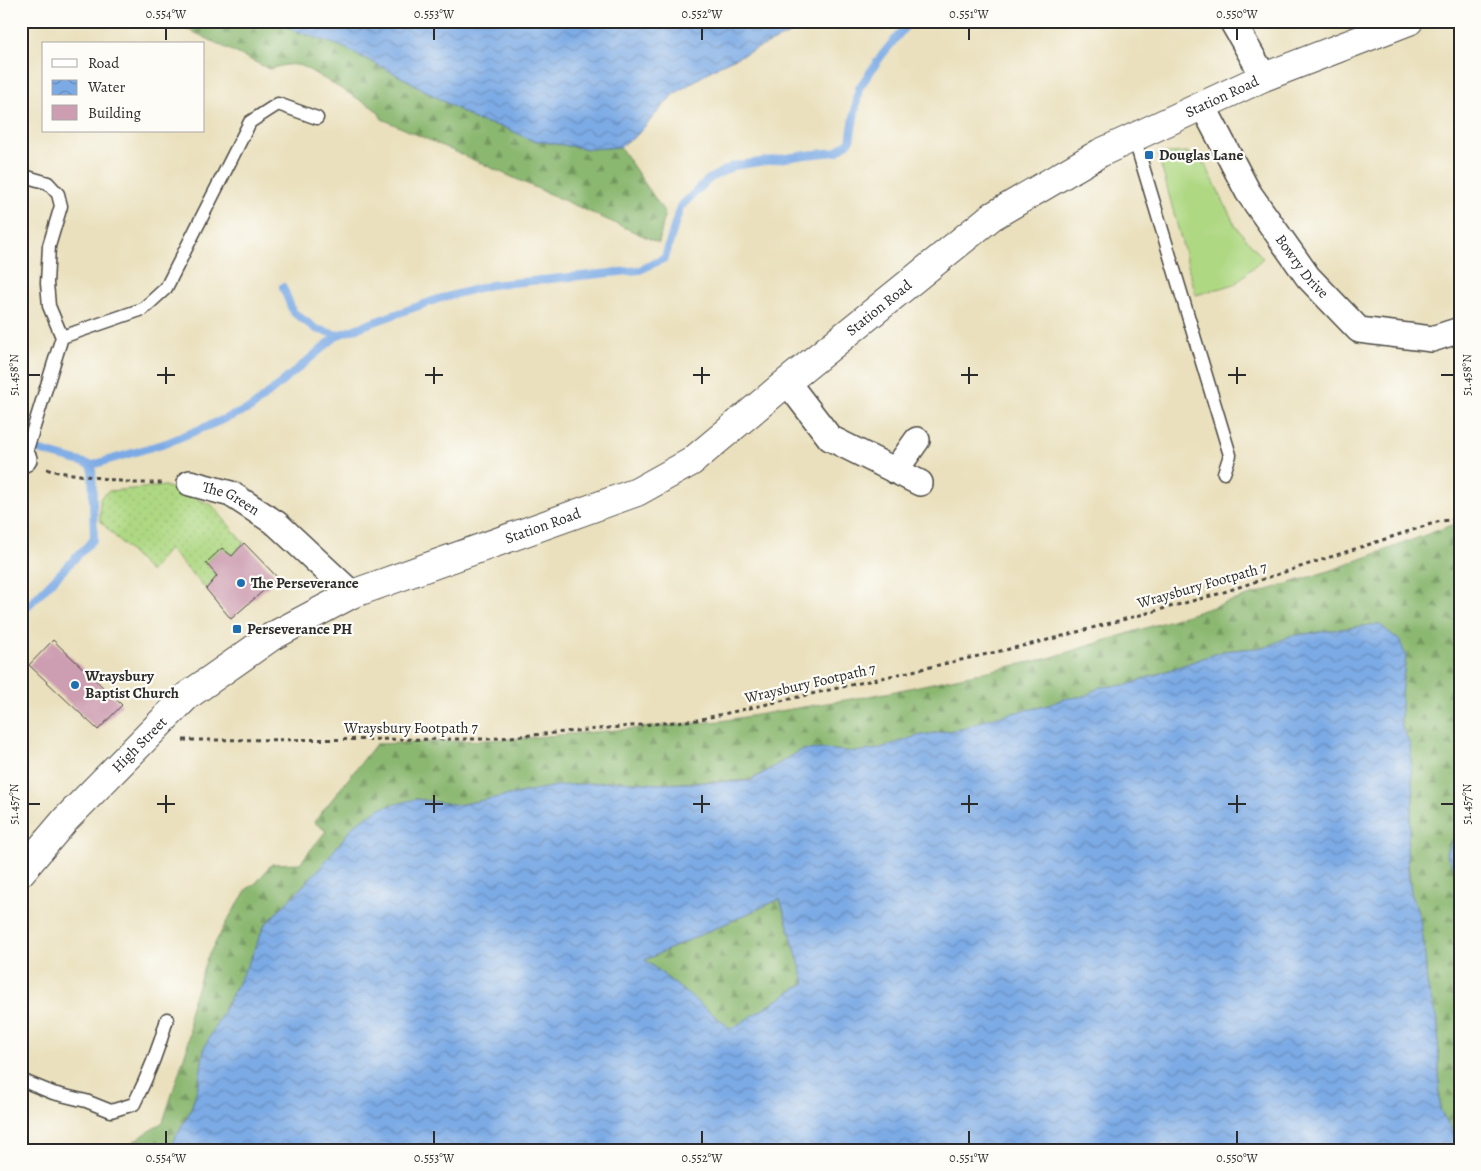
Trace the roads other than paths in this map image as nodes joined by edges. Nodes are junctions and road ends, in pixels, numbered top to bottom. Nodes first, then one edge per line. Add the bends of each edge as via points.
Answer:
1 (1232, 21) edge
2 (1409, 21) edge
3 (1264, 78) junction
4 (1204, 106) junction
5 (317, 118) dead end
6 (1134, 137) junction
7 (24, 176) dead end
8 (1460, 330) edge
9 (62, 337) junction
10 (787, 382) junction
11 (918, 440) dead end
12 (22, 459) edge
13 (895, 470) junction
14 (1224, 473) dead end
15 (190, 483) road end
16 (920, 483) dead end
17 (352, 594) junction
18 (21, 872) edge
19 (167, 1019) dead end
20 (21, 1080) edge

1 - 3 street
2 - 3 street, Station Road
3 - 4 street, Station Road
4 - 6 street, Station Road
4 - 8 street, Bowry Drive via 1248,192 1308,277 1359,330 1432,339
5 - 9 lane via 278,104 250,122 166,288 143,308
6 - 10 street, Station Road via 1100,153 991,217
6 - 14 lane via 1230,455
7 - 9 lane via 48,183 58,194 61,206 49,246 47,283 50,306
9 - 12 lane
10 - 13 street via 830,438
10 - 17 street, Station Road via 691,462 637,492
11 - 13 street
13 - 16 street
15 - 17 street, The Green via 231,494 277,524
17 - 18 street, High Street via 271,637 187,696 66,819
19 - 20 lane via 156,1055 134,1104 110,1111

